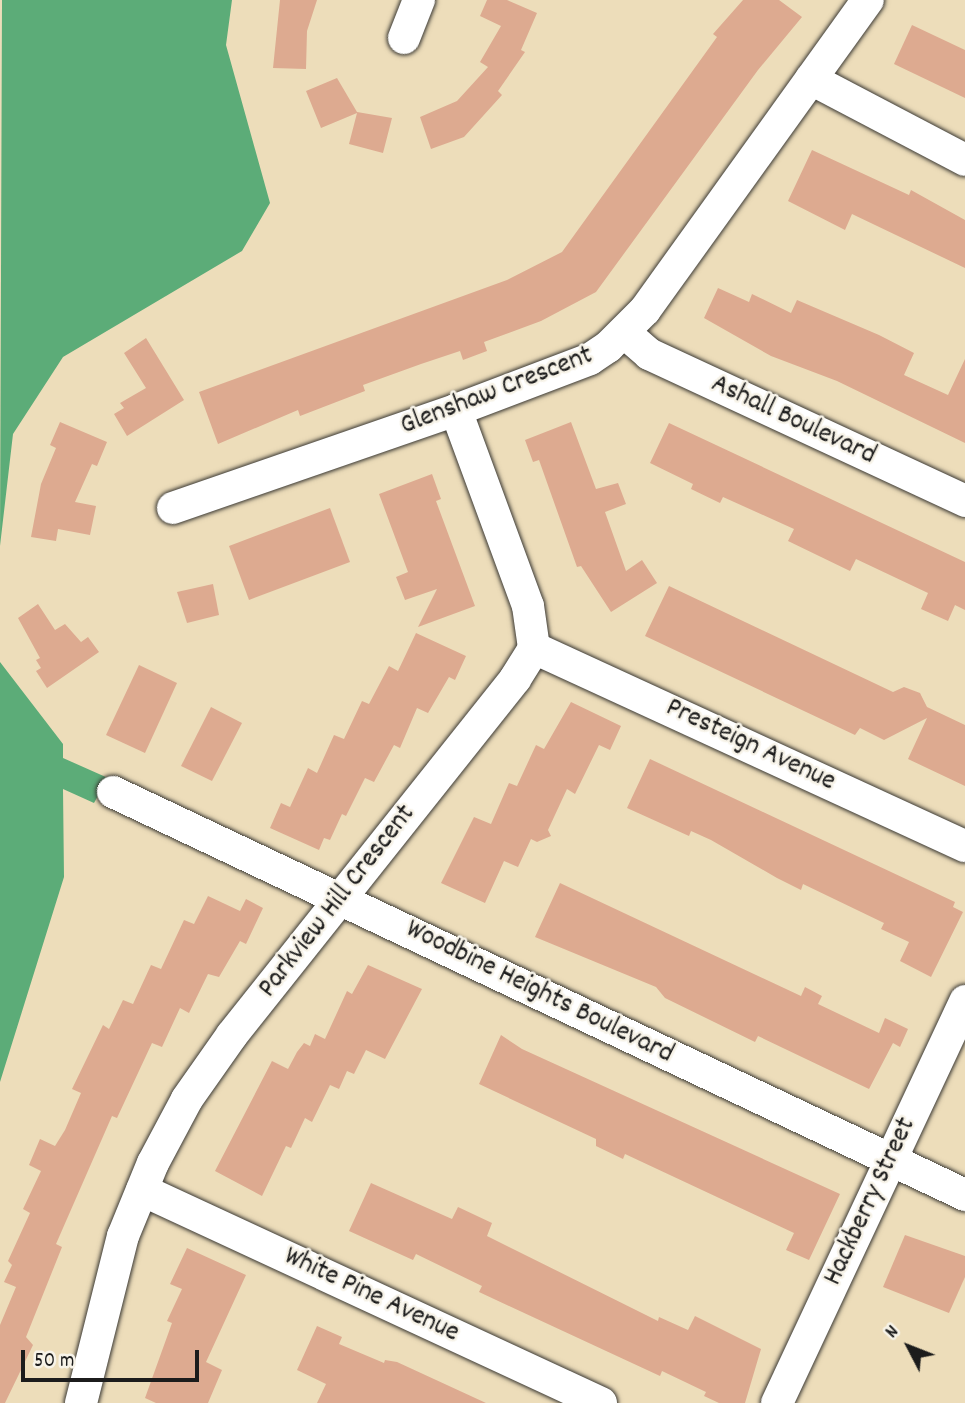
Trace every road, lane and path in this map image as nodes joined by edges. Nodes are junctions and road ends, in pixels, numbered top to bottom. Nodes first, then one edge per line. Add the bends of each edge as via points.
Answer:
1 (419, 0) edge
2 (868, 0) edge
3 (404, 38) dead end
4 (811, 79) junction
5 (965, 160) edge
6 (625, 333) junction
7 (456, 410) junction
8 (965, 501) edge
9 (173, 508) dead end
10 (534, 648) junction
11 (113, 792) dead end
12 (965, 846) edge
13 (341, 898) junction
14 (965, 1002) edge
15 (891, 1161) junction
16 (142, 1190) junction
17 (965, 1195) edge
18 (80, 1403) edge
19 (601, 1403) edge
20 (777, 1403) edge

1 - 3 street
2 - 4 street, Glenshaw Crescent
4 - 5 street
4 - 6 street, Glenshaw Crescent
6 - 7 street, Glenshaw Crescent via 590,359
6 - 8 street, Ashall Boulevard via 649,354
7 - 9 street, Glenshaw Crescent
7 - 10 street via 528,606
10 - 12 street, Presteign Avenue
10 - 13 street, Parkview Hill Crescent via 515,679
11 - 13 street, Woodbine Heights Boulevard
13 - 15 street, Woodbine Heights Boulevard
13 - 16 street, Parkview Hill Crescent via 208,1068 168,1132
14 - 15 street, Hackberry Street
15 - 17 street, Woodbine Heights Boulevard
15 - 20 street, Hackberry Street
16 - 18 street, Parkview Hill Crescent via 123,1237
16 - 19 street, White Pine Avenue

